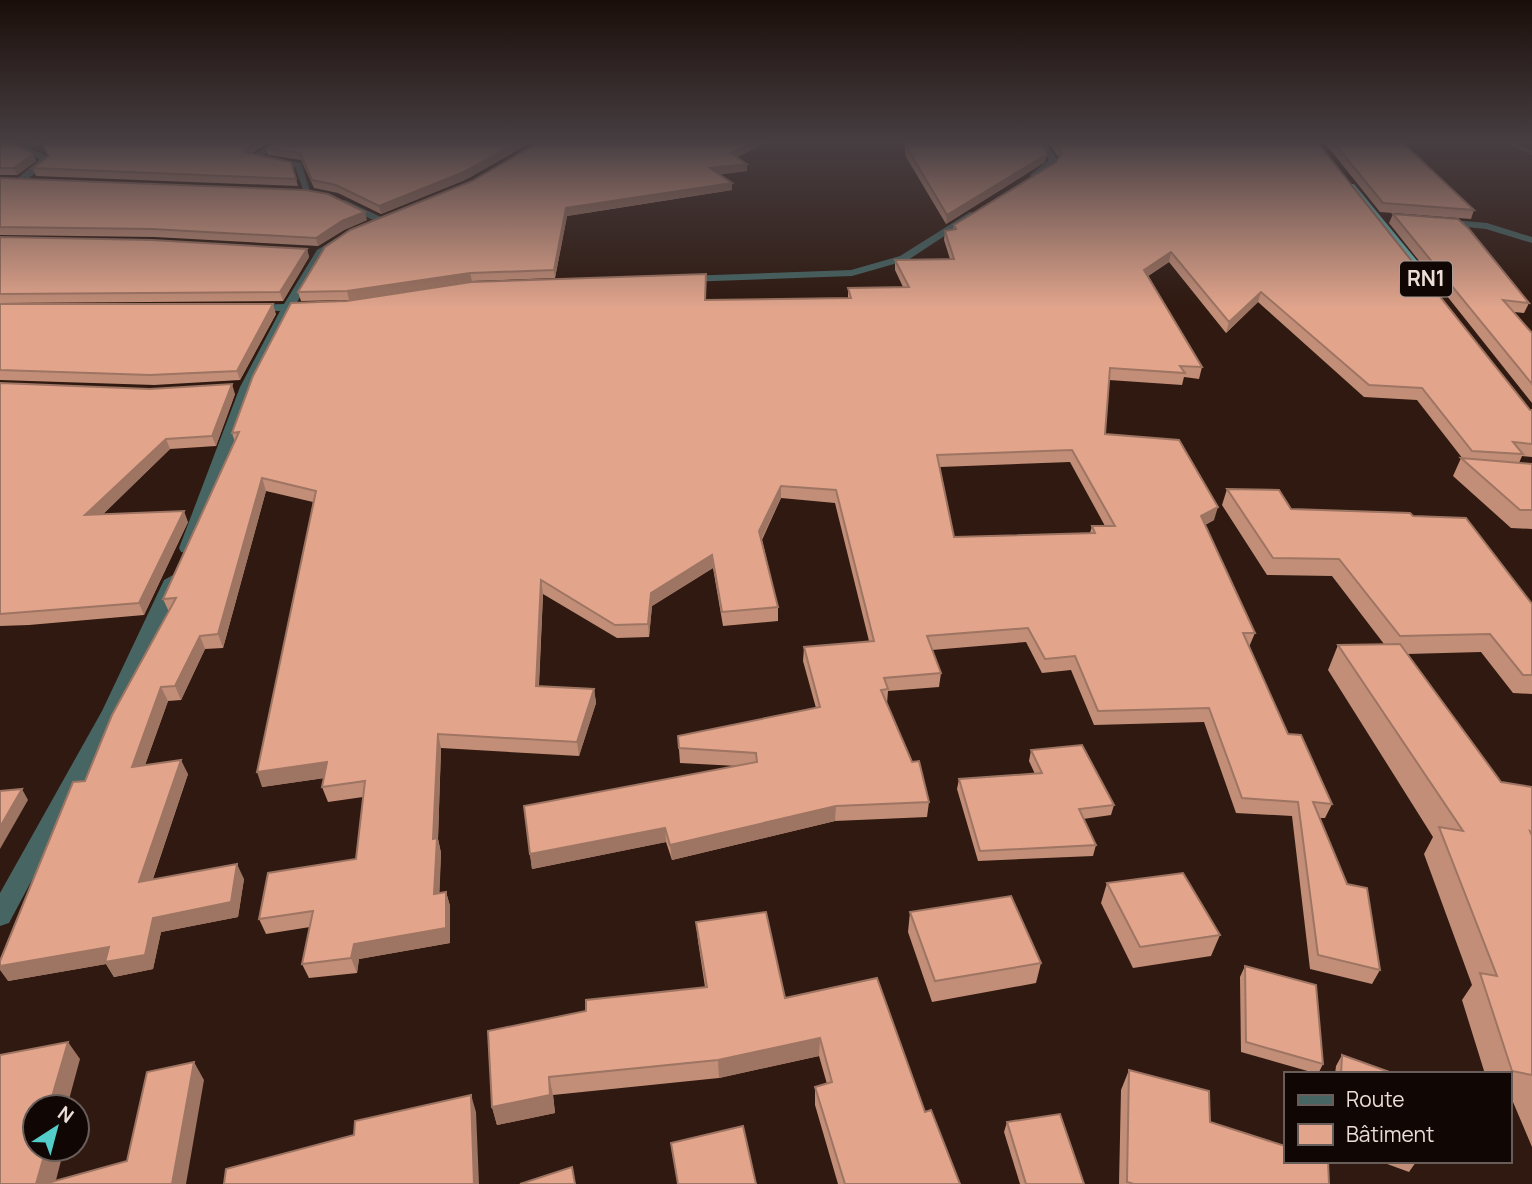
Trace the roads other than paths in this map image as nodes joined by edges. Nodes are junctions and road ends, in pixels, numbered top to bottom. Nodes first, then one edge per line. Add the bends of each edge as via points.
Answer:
1 (337, 198) edge
2 (1361, 198) edge
3 (981, 209) edge
4 (1377, 217) junction
5 (1391, 218) edge
6 (1431, 221) edge
7 (1532, 240) edge
8 (672, 279) edge
9 (1438, 294) edge
10 (324, 306) edge
11 (288, 307) junction
12 (236, 309) edge
13 (0, 916) edge

1 - 11 street via 385,218 315,252
2 - 4 highway, RN1
3 - 8 street via 904,258 852,274
4 - 5 street
4 - 9 highway, RN1
6 - 7 street via 1487,226
10 - 11 street
11 - 12 street
11 - 13 street via 240,387 196,529 112,711

